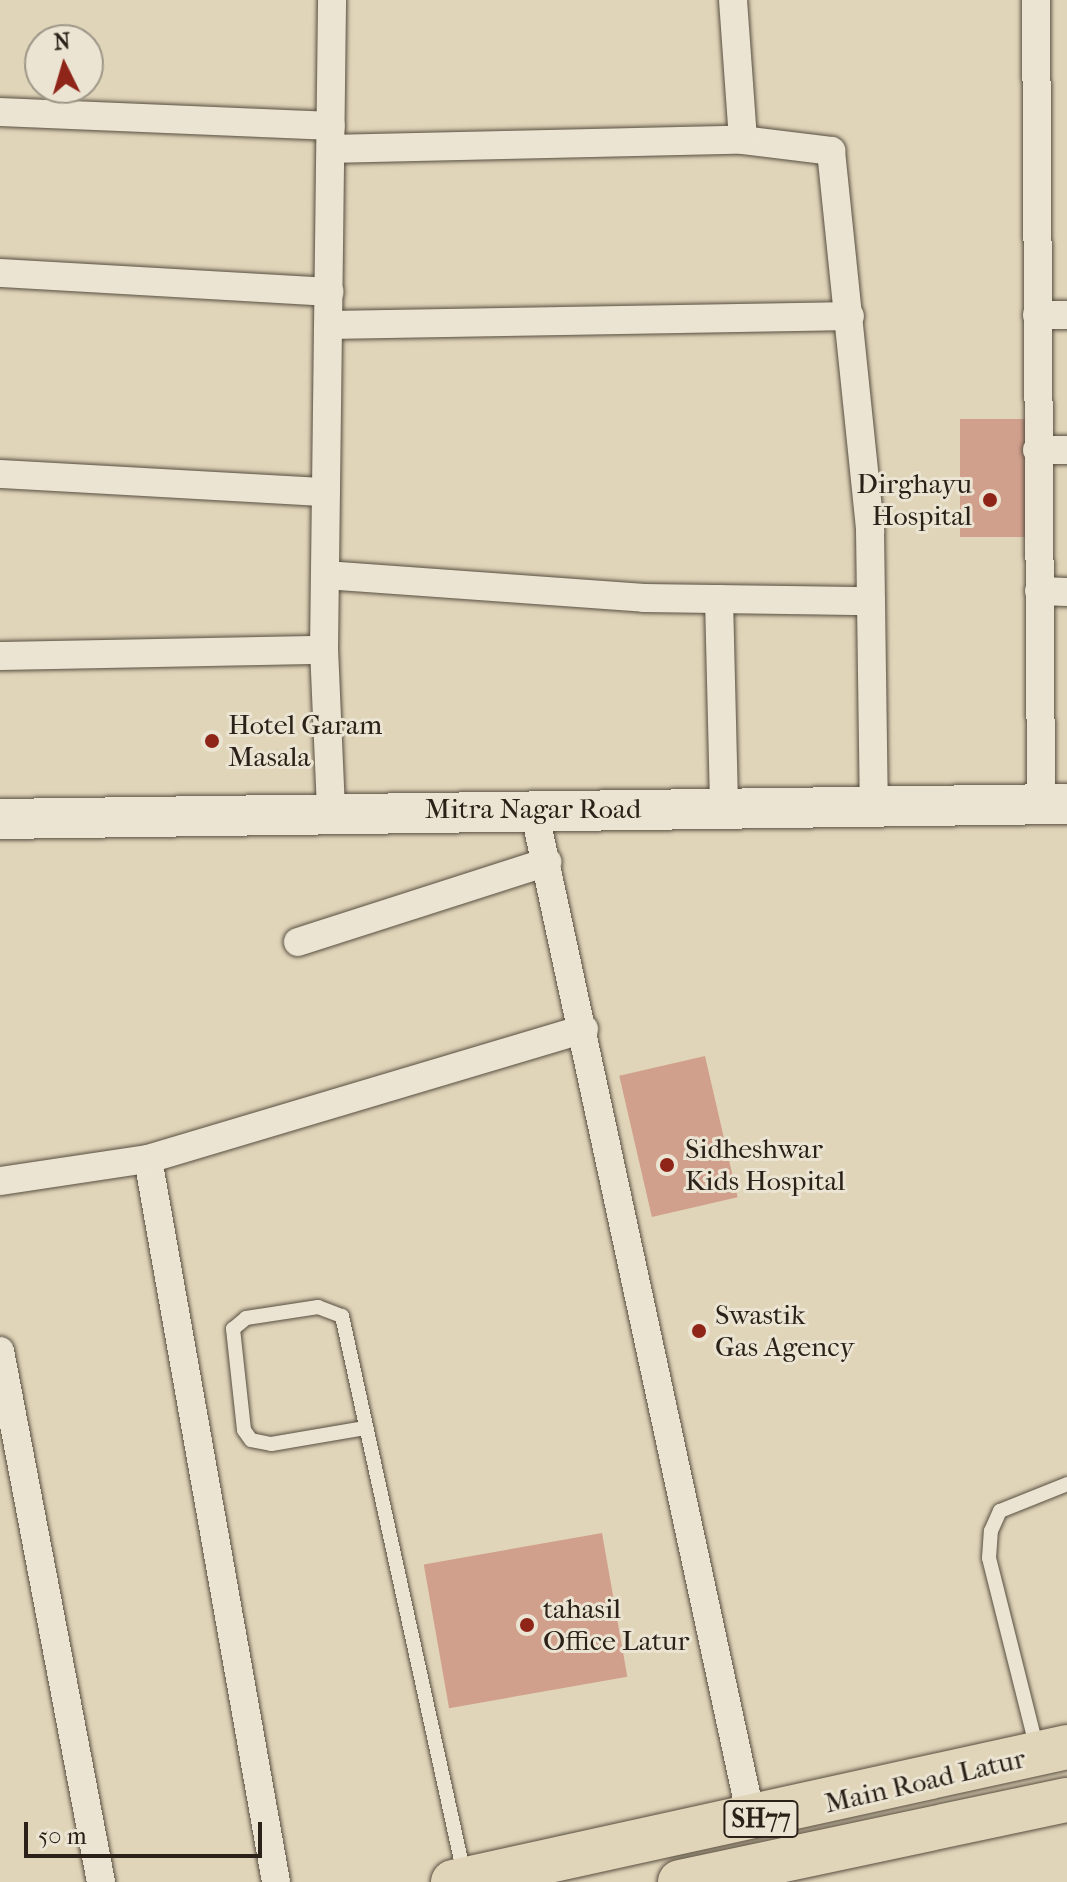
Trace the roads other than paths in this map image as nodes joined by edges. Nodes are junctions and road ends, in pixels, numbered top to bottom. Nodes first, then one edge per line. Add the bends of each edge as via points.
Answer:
1 (332, 0) edge
2 (733, 0) edge
3 (1036, 0) edge
4 (0, 112) edge
5 (331, 138) junction
6 (743, 140) junction
7 (0, 273) edge
8 (329, 292) junction
9 (1037, 315) junction
10 (1067, 315) edge
11 (850, 316) junction
12 (329, 325) junction
13 (1037, 450) junction
14 (1067, 450) edge
15 (0, 474) edge
16 (326, 492) junction
17 (325, 575) junction
18 (1039, 591) junction
19 (1067, 592) edge
20 (719, 599) junction
21 (871, 601) junction
22 (324, 650) junction
23 (0, 656) edge
24 (874, 803) junction
25 (1054, 803) edge
26 (724, 806) junction
27 (331, 809) junction
28 (534, 810) junction
29 (0, 819) edge
30 (547, 862) junction
31 (298, 942) dead end
32 (584, 1029) junction
33 (148, 1159) junction
34 (0, 1181) edge
35 (0, 1351) edge
36 (365, 1428) junction
37 (1067, 1484) edge
38 (1052, 1751) edge
39 (1067, 1800) edge
40 (752, 1822) junction
41 (460, 1881) edge
42 (101, 1882) edge
43 (276, 1882) edge
44 (680, 1882) edge

1 - 5 street
2 - 6 street
3 - 9 street
4 - 5 street
5 - 6 street
5 - 8 street
6 - 11 street via 831,151
7 - 8 street
8 - 12 street
9 - 10 street
9 - 13 street
11 - 12 street
11 - 21 street
12 - 16 street
13 - 14 street
13 - 18 street
15 - 16 street
16 - 17 street
17 - 20 street
17 - 22 street
18 - 19 street
18 - 25 street
20 - 21 street
20 - 26 street
21 - 24 street
22 - 23 street
22 - 27 street
24 - 25 street, Mitra Nagar Road
24 - 26 street, Mitra Nagar Road
26 - 28 street, Mitra Nagar Road
27 - 28 street, Mitra Nagar Road
27 - 29 street, Mitra Nagar Road
28 - 30 street
30 - 31 street
30 - 32 street
32 - 33 street
32 - 40 street
33 - 34 street
33 - 43 street
35 - 42 street
36 - 36 lane via 337,1310 264,1314 233,1329 244,1430 251,1440 271,1444
36 - 41 lane
37 - 38 lane via 1000,1511 991,1531 989,1558
38 - 40 main road, Main Road Latur / SH77
39 - 44 main road, Main Road Latur / SH77
40 - 41 main road, Main Road Latur / SH77

